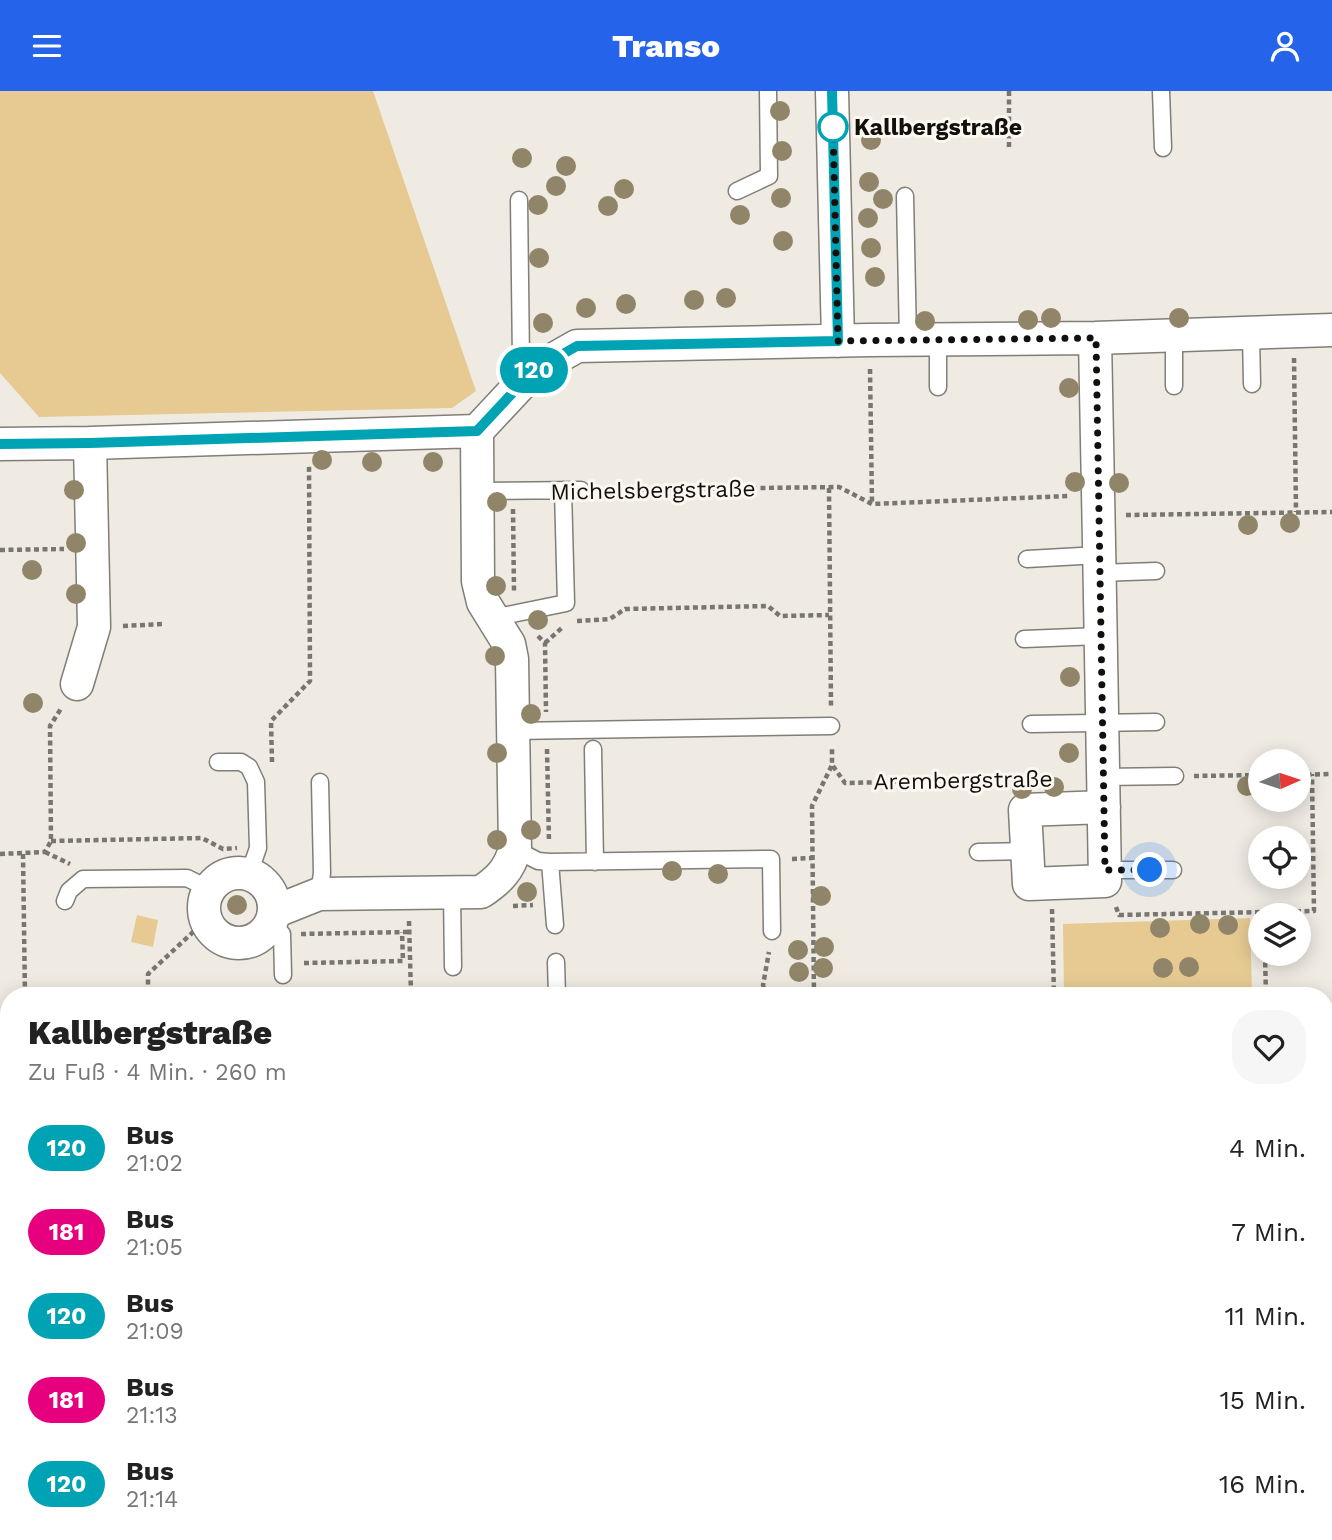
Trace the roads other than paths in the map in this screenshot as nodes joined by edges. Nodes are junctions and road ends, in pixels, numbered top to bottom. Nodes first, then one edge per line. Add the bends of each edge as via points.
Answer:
1 (768, 91) edge
2 (832, 91) edge
3 (1161, 91) edge
4 (1163, 148) dead end
5 (737, 191) dead end
6 (905, 196) dead end
7 (519, 200) dead end
8 (1332, 330) edge
9 (1251, 334) junction
10 (1174, 336) junction
11 (1096, 338) junction
12 (923, 339) junction
13 (838, 341) junction
14 (533, 371) junction
15 (1252, 384) dead end
16 (1174, 386) dead end
17 (938, 387) dead end
18 (477, 431) junction
19 (90, 443) junction
20 (0, 444) edge
21 (581, 490) road end
22 (477, 491) junction
23 (563, 491) junction
24 (1027, 559) dead end
25 (1098, 564) junction
26 (1156, 571) dead end
27 (492, 618) junction
28 (1100, 636) junction
29 (1024, 639) dead end
30 (77, 684) road end
31 (1101, 722) junction
32 (1156, 722) dead end
33 (1031, 724) dead end
34 (831, 726) road end
35 (513, 731) junction
36 (593, 749) dead end
37 (218, 762) dead end
38 (1175, 776) road end
39 (320, 782) dead end
40 (1103, 792) junction
41 (515, 849) junction
42 (1027, 851) junction
43 (978, 852) dead end
44 (254, 861) junction
45 (550, 862) junction
46 (595, 862) junction
47 (1173, 870) dead end
48 (1105, 875) junction
49 (209, 889) junction
50 (452, 893) junction
51 (319, 894) junction
52 (65, 901) dead end
53 (275, 923) junction
54 (555, 925) dead end
55 (772, 931) road end
56 (556, 961) dead end
57 (453, 967) dead end
58 (283, 975) dead end
59 (557, 987) edge

1 - 5 lane via 769,176
2 - 13 street
3 - 4 lane
6 - 12 lane
7 - 14 lane via 521,361
8 - 9 street
9 - 10 street
9 - 15 lane
10 - 11 street
10 - 16 lane
11 - 12 street
11 - 25 street
12 - 13 street
12 - 17 lane
13 - 14 street via 577,346
14 - 18 street
18 - 19 street
18 - 22 street
19 - 20 street
19 - 30 street via 94,627
21 - 23 lane, Michelsbergstraße
22 - 23 lane, Michelsbergstraße
22 - 27 street via 478,580
23 - 27 lane via 566,603
24 - 25 lane
25 - 26 lane
25 - 28 street
27 - 35 street via 509,644 512,659
28 - 29 lane
28 - 31 street
31 - 32 lane
31 - 33 lane
31 - 40 street
34 - 35 lane
35 - 41 street
36 - 46 lane
37 - 44 lane via 241,762 253,773
38 - 40 lane, Arembergstraße
39 - 51 lane
40 - 42 street, Arembergstraße via 1025,810
40 - 48 street
41 - 45 lane
41 - 50 street via 497,881 481,892
42 - 43 lane
42 - 48 street, Arembergstraße via 1029,884
44 - 49 street via 240,872 216,880
44 - 53 street via 269,888
45 - 46 lane
45 - 54 lane
46 - 55 lane via 771,859
47 - 48 lane
49 - 52 lane via 187,878 83,879
49 - 53 street via 204,901 206,920 216,935 227,941 252,940
50 - 51 street
50 - 57 lane
51 - 53 street
53 - 58 lane
56 - 59 lane

